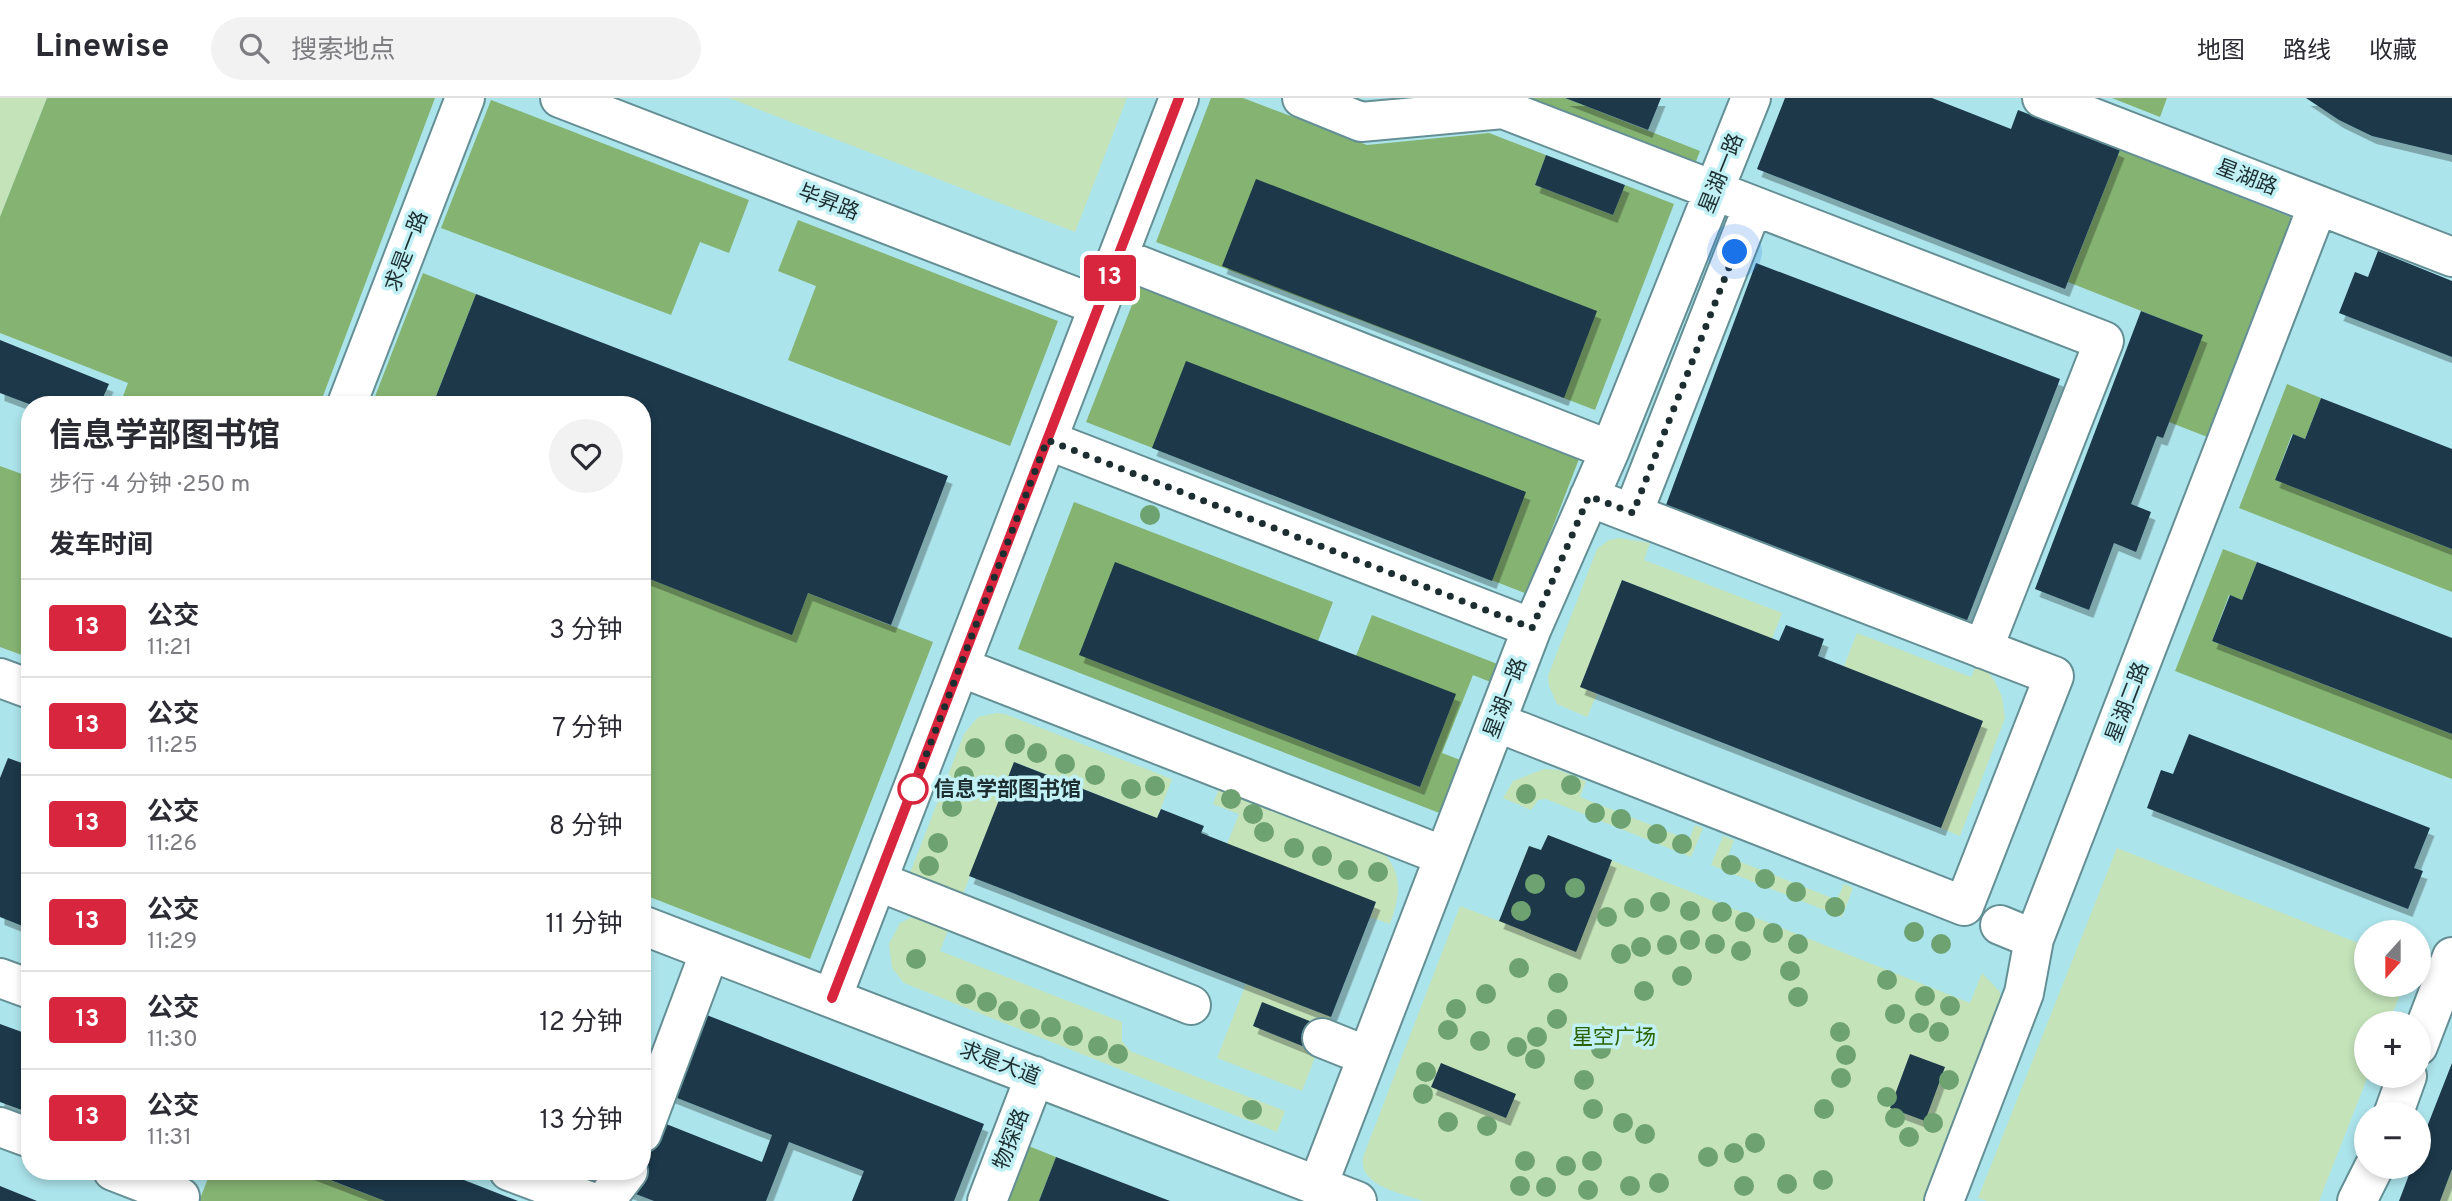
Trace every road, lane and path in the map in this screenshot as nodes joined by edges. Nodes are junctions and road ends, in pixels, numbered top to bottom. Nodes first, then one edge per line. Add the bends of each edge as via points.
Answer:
1 (465, 98) edge
2 (560, 98) edge
3 (1179, 98) edge
4 (1302, 98) edge
5 (1751, 98) edge
6 (2042, 98) edge
7 (1714, 191) junction
8 (2318, 205) junction
9 (1753, 206) junction
10 (1118, 257) junction
11 (2452, 257) edge
12 (1099, 306) junction
13 (350, 396) edge
14 (1047, 440) junction
15 (1610, 450) junction
16 (1589, 496) junction
17 (1633, 513) junction
18 (1532, 628) junction
19 (1983, 649) junction
20 (960, 667) junction
21 (0, 678) edge
22 (21, 686) edge
23 (1496, 722) junction
24 (1444, 856) junction
25 (877, 881) junction
26 (651, 928) edge
27 (710, 951) junction
28 (2452, 957) edge
29 (0, 978) edge
30 (21, 986) edge
31 (832, 998) junction
32 (1191, 1005) dead end
33 (2431, 1012) edge
34 (1322, 1038) dead end
35 (656, 1054) edge
36 (1367, 1056) junction
37 (1035, 1076) junction
38 (651, 1082) edge
39 (0, 1127) edge
40 (21, 1135) edge
41 (2368, 1179) edge
42 (146, 1180) edge
43 (533, 1180) edge
44 (621, 1180) edge
45 (1318, 1185) junction
46 (183, 1190) edge
47 (589, 1201) edge
48 (605, 1201) edge
49 (987, 1201) edge
50 (1357, 1201) edge
51 (1944, 1201) edge
52 (2357, 1201) edge

1 - 13 street, 求是一路
2 - 12 street, 毕昇路
3 - 10 street
4 - 7 street via 1361,122 1503,109
5 - 7 street, 星湖一路
6 - 8 street, 星湖路
7 - 9 street
7 - 15 street, 星湖一路
8 - 11 street, 星湖路
8 - 51 street, 星湖二路 via 2017,932 2024,993
9 - 17 street
9 - 19 street via 2104,341
10 - 12 street
10 - 15 street
12 - 14 street
14 - 18 street
14 - 20 street
15 - 16 street, 星湖一路
16 - 17 street
16 - 18 street, 星湖一路
17 - 19 street
18 - 23 street, 星湖一路
19 - 23 street via 2054,676 1964,906
20 - 24 street
20 - 25 street
21 - 22 street
23 - 24 street, 星湖一路
24 - 36 street, 星湖一路
25 - 31 street
25 - 32 street
26 - 27 street, 求是大道
27 - 31 street, 求是大道
27 - 35 street
28 - 33 street
29 - 30 street
31 - 37 street, 求是大道
34 - 36 street
35 - 38 street
36 - 45 street, 星湖一路
37 - 45 street, 求是大道
37 - 49 street, 物探路
39 - 40 street
41 - 52 street
42 - 46 street
43 - 47 street
44 - 48 street
45 - 50 street, 求是大道

